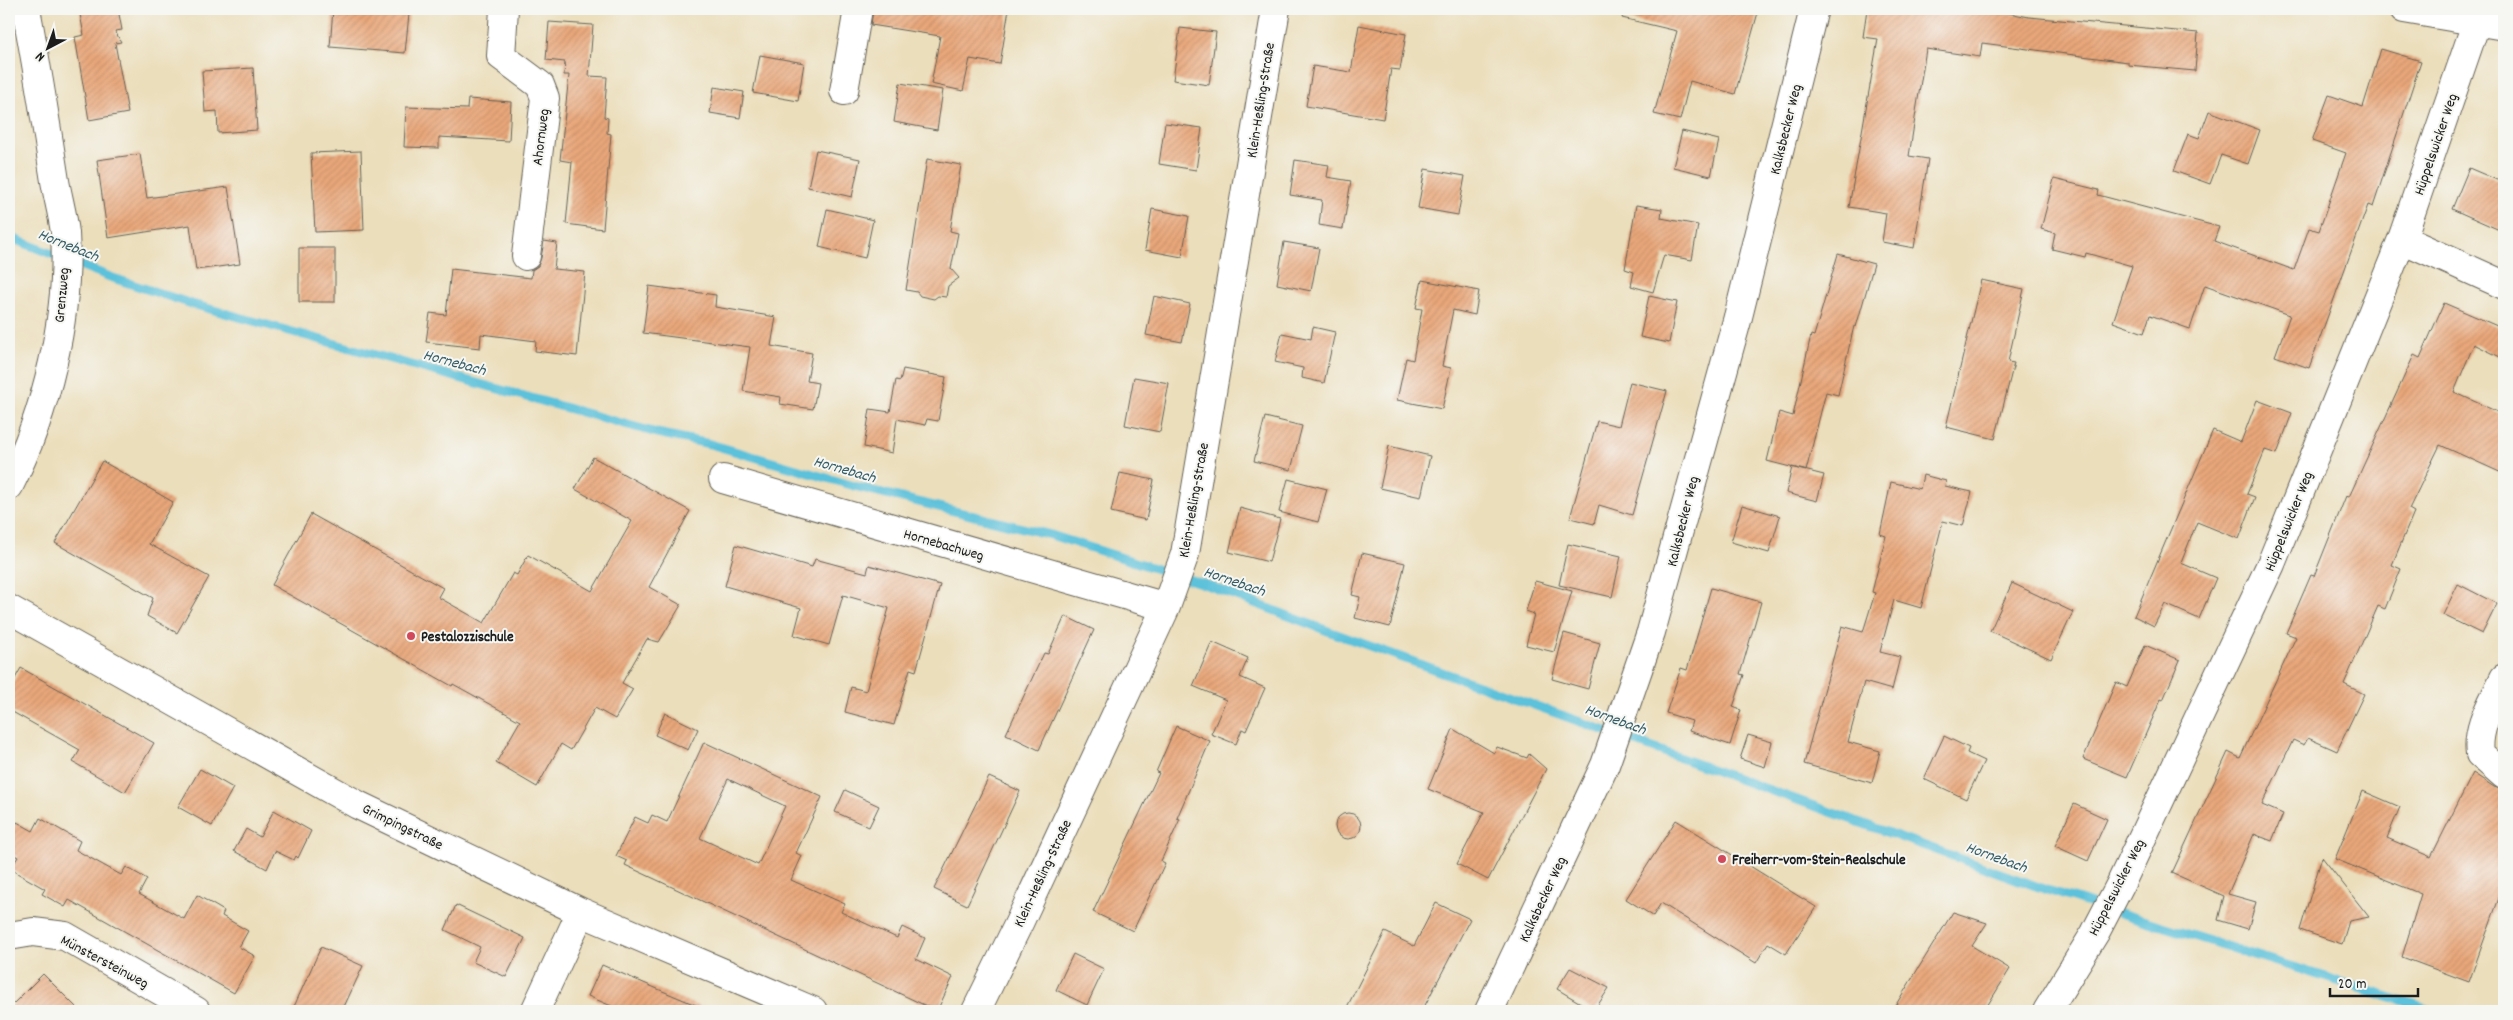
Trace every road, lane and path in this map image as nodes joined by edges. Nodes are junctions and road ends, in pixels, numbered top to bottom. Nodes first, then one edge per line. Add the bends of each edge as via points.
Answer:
1 (26, 9) edge
2 (504, 9) edge
3 (858, 9) edge
4 (1276, 9) edge
5 (1814, 9) edge
6 (2404, 9) edge
7 (2479, 14) edge
8 (2504, 26) edge
9 (844, 91) dead end
10 (2402, 239) junction
11 (526, 256) dead end
12 (2504, 285) edge
13 (723, 479) dead end
14 (9, 486) edge
15 (1166, 607) junction
16 (9, 609) edge
17 (2504, 678) edge
18 (2504, 775) edge
19 (581, 912) junction
20 (9, 936) edge
21 (196, 1011) edge
22 (535, 1011) edge
23 (813, 1011) edge
24 (976, 1011) edge
25 (1489, 1011) edge
26 (2047, 1011) edge

1 - 14 street, Grenzweg via 65,232 64,293 55,350 40,409
2 - 11 street, Ahornweg via 500,56 540,85 544,98
3 - 9 street
4 - 15 street, Klein-Heßling-Straße via 1185,554
5 - 25 street, Kalksbecker Weg via 1676,550 1624,715 1605,765
6 - 7 street
7 - 8 street
7 - 10 street, Hüppelswicker Weg
10 - 12 street
10 - 26 street, Hüppelswicker Weg via 2272,564 2120,885
13 - 15 street, Hornebachweg
15 - 24 street, Klein-Heßling-Straße
16 - 19 street, Grimpingstraße via 358,805
17 - 18 street via 2478,741 2480,754
19 - 22 street
19 - 23 street, Grimpingstraße
20 - 21 street, Münstersteinweg via 33,932 65,936

